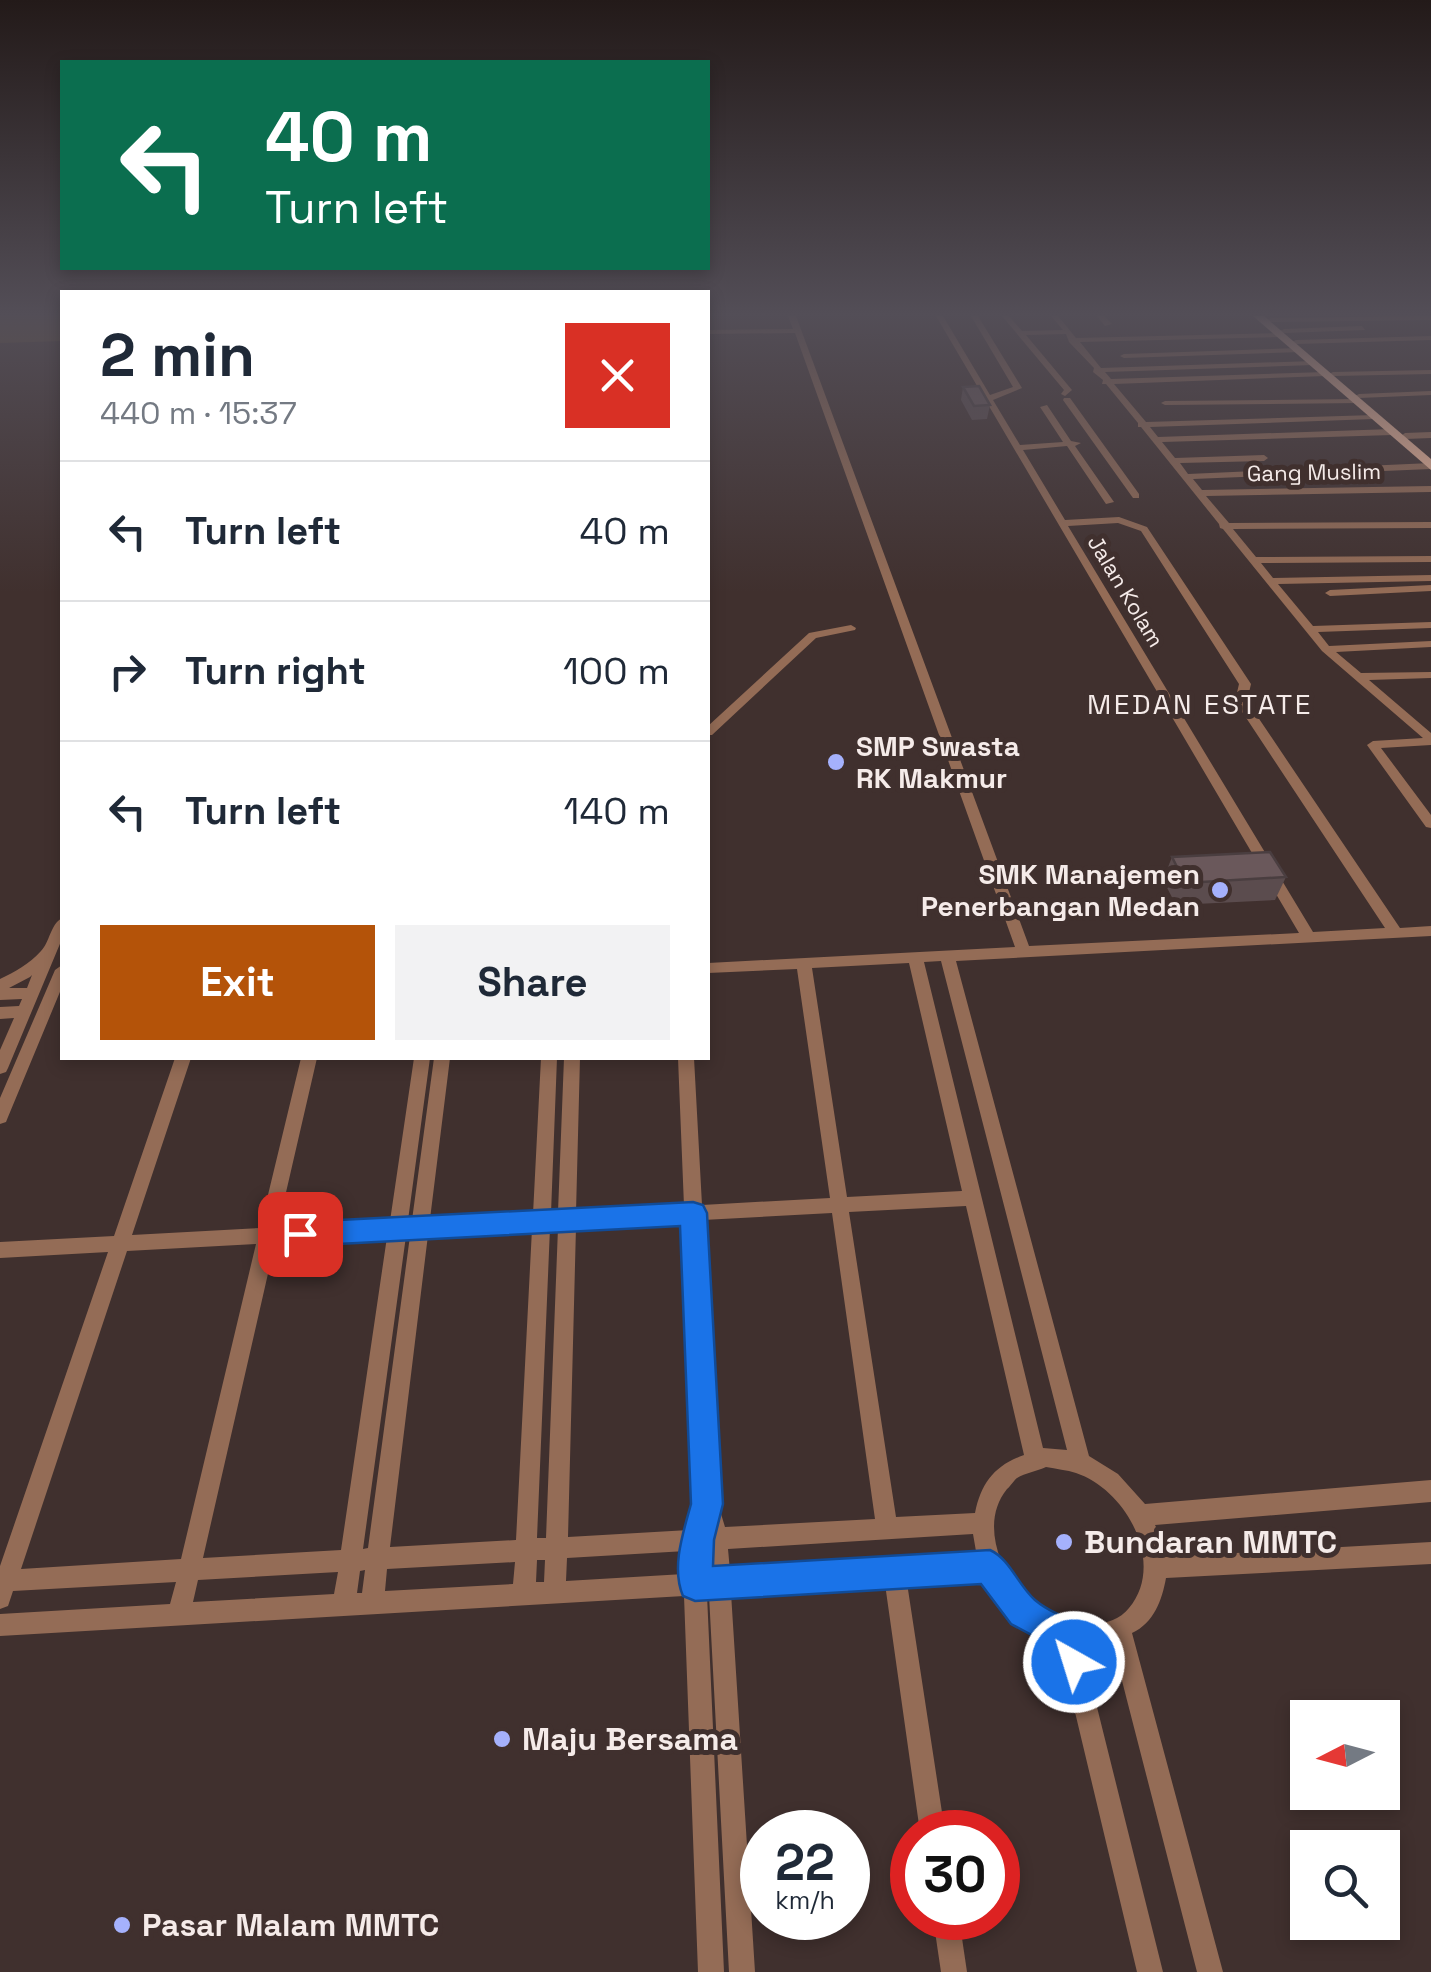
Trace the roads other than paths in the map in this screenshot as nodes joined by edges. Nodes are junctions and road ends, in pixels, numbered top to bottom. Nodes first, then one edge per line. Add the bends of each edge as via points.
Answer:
1 (825, 408) edge
2 (994, 408) edge
3 (1045, 408) edge
4 (1073, 408) edge
5 (1127, 408) edge
6 (1366, 408) edge
7 (1369, 408) edge
8 (1374, 417) junction
9 (1142, 425) junction
10 (1398, 434) junction
11 (1431, 435) edge
12 (1154, 440) junction
13 (1096, 442) junction
14 (1069, 444) junction
15 (1017, 448) junction
16 (1264, 458) dead end
17 (1431, 458) edge
18 (1172, 461) junction
19 (1431, 466) edge
20 (1184, 477) junction
21 (1431, 489) edge
22 (1198, 493) junction
23 (1136, 496) dead end
24 (1109, 502) dead end
25 (1062, 523) junction
26 (1223, 526) junction
27 (1431, 526) edge
28 (1431, 559) edge
29 (1253, 560) junction
30 (1431, 578) edge
31 (1269, 581) junction
32 (1431, 588) edge
33 (1330, 593) dead end
34 (1431, 625) edge
35 (851, 628) dead end
36 (1309, 629) junction
37 (1431, 644) edge
38 (1326, 649) junction
39 (1431, 675) edge
40 (1356, 678) junction
41 (710, 730) edge
42 (1431, 740) edge
43 (1431, 824) edge
44 (60, 928) edge
45 (1431, 932) edge
46 (1396, 933) junction
47 (1309, 938) junction
48 (50, 951) junction
49 (1024, 952) junction
50 (947, 956) junction
51 (915, 957) junction
52 (804, 963) junction
53 (710, 968) edge
54 (0, 986) edge
55 (58, 992) edge
56 (32, 993) junction
57 (0, 994) edge
58 (54, 1008) edge
59 (24, 1011) junction
60 (0, 1012) edge
61 (182, 1060) edge
62 (308, 1060) edge
63 (422, 1060) edge
64 (442, 1060) edge
65 (549, 1060) edge
66 (572, 1060) edge
67 (686, 1060) edge
68 (0, 1068) edge
69 (571, 1079) junction
70 (548, 1080) junction
71 (570, 1116) junction
72 (0, 1117) edge
73 (546, 1117) junction
74 (569, 1152) junction
75 (544, 1153) junction
76 (973, 1198) junction
77 (840, 1205) junction
78 (693, 1213) junction
79 (566, 1220) junction
80 (542, 1221) junction
81 (420, 1228) junction
82 (397, 1229) junction
83 (268, 1236) junction
84 (120, 1244) junction
85 (0, 1250) edge
86 (564, 1289) junction
87 (538, 1290) junction
88 (563, 1333) junction
89 (536, 1334) junction
90 (561, 1384) junction
91 (534, 1386) junction
92 (559, 1454) junction
93 (530, 1455) junction
94 (1035, 1459) junction
95 (1080, 1462) junction
96 (1431, 1490) edge
97 (1142, 1516) junction
98 (983, 1522) junction
99 (887, 1528) junction
100 (707, 1539) junction
101 (556, 1548) junction
102 (526, 1550) junction
103 (1431, 1554) edge
104 (378, 1558) junction
105 (350, 1560) junction
106 (990, 1567) junction
107 (1158, 1568) junction
108 (190, 1570) junction
109 (894, 1572) junction
110 (708, 1584) junction
111 (2, 1586) edge
112 (555, 1592) junction
113 (524, 1594) junction
114 (372, 1603) junction
115 (344, 1605) junction
116 (179, 1614) junction
117 (0, 1625) edge
118 (1120, 1629) junction
119 (1068, 1635) junction
120 (930, 1810) edge
121 (949, 1940) edge
122 (711, 1972) edge
123 (742, 1972) edge
124 (954, 1972) edge
125 (1150, 1972) edge
126 (1210, 1972) edge

1 - 49 street
2 - 15 street, Jalan Kolam
3 - 14 street
4 - 13 street
5 - 9 street
6 - 8 highway
7 - 10 highway
8 - 9 street
8 - 10 highway
9 - 12 street
10 - 11 street
10 - 12 street
10 - 17 highway
10 - 19 highway
12 - 18 street
13 - 14 street
13 - 23 street
14 - 15 street
14 - 24 street
15 - 25 street, Jalan Kolam
16 - 18 street
18 - 20 street
19 - 20 street
20 - 22 street
21 - 22 street, Gang Muslim
22 - 26 street
25 - 46 street via 1118,520 1144,529 1245,684 1241,701
25 - 47 street, Jalan Kolam
26 - 27 street
26 - 29 street
28 - 29 street
29 - 31 street
30 - 31 street
31 - 36 street
32 - 33 street
34 - 36 street
35 - 41 street via 813,635
36 - 38 street
37 - 38 street
38 - 40 street
39 - 40 street
40 - 42 street
42 - 43 street via 1374,745
44 - 48 street
45 - 46 street
46 - 47 street
47 - 49 street
48 - 54 street
48 - 56 street
49 - 50 street
50 - 51 street
50 - 95 street
51 - 52 street
51 - 76 street
52 - 53 street
52 - 77 street
55 - 58 street
56 - 57 street
56 - 59 street
58 - 72 street
59 - 60 street
59 - 68 street
61 - 84 street
62 - 83 street
63 - 82 street
64 - 81 street
65 - 70 street
66 - 69 street
67 - 78 street
69 - 70 street
69 - 71 street
70 - 73 street
71 - 73 street
71 - 74 street
73 - 75 street
74 - 75 street
74 - 79 street
75 - 80 street
76 - 77 street
76 - 94 street
77 - 78 street
77 - 99 street
78 - 79 street
78 - 100 street
79 - 80 street
79 - 86 street
80 - 81 street
80 - 87 street
81 - 82 street
81 - 104 street
82 - 83 street
82 - 105 street
83 - 84 street
83 - 108 street
84 - 85 street
84 - 111 street
86 - 87 street
86 - 88 street
87 - 89 street
88 - 89 street
88 - 90 street
89 - 91 street
90 - 91 street
90 - 92 street
91 - 93 street
92 - 93 street
92 - 101 street
93 - 102 street
94 - 95 street
94 - 98 street via 997,1482
95 - 97 street via 1115,1482
96 - 97 street
97 - 107 street
98 - 99 street
98 - 106 street
99 - 100 street
100 - 101 street
100 - 110 street
101 - 102 street
101 - 112 street
102 - 104 street
102 - 113 street
103 - 107 street
104 - 105 street
104 - 114 street
105 - 108 street
105 - 115 street
106 - 109 street
106 - 119 street via 1023,1612
107 - 118 street via 1147,1602
108 - 111 street
108 - 116 street
109 - 110 street
109 - 120 street
110 - 112 street
110 - 122 street
110 - 123 street
112 - 113 street
113 - 114 street
114 - 115 street
115 - 116 street
116 - 117 street
118 - 119 street
118 - 126 street
119 - 125 street
121 - 124 street

